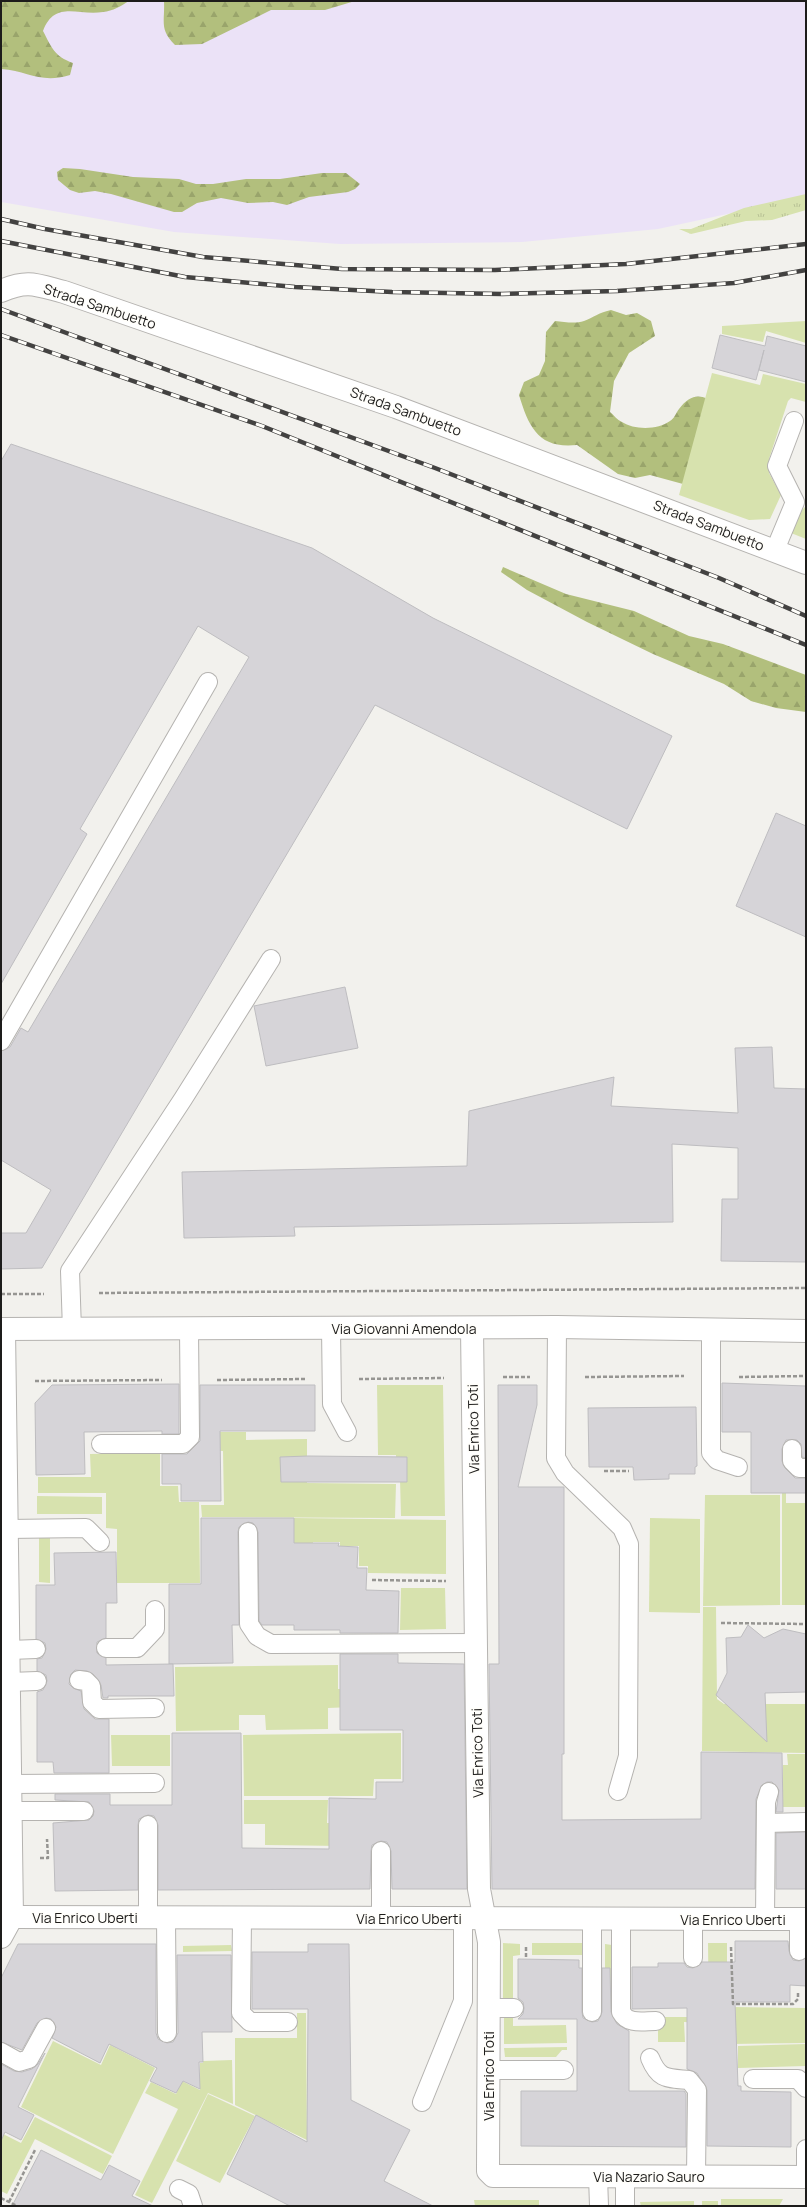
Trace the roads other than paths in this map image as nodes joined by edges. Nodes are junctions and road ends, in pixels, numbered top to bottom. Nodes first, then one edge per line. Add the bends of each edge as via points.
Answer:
1 (1, 291) edge
2 (794, 421) dead end
3 (775, 550) junction
4 (806, 563) edge
5 (208, 682) dead end
6 (271, 959) dead end
7 (1, 1041) edge
8 (557, 1327) junction
9 (331, 1328) junction
10 (472, 1328) junction
11 (2, 1329) edge
12 (189, 1329) junction
13 (72, 1330) junction
14 (711, 1330) junction
15 (806, 1331) edge
16 (347, 1432) dead end
17 (101, 1444) dead end
18 (792, 1449) dead end
19 (738, 1467) dead end
20 (806, 1468) edge
21 (7, 1529) junction
22 (248, 1532) dead end
23 (100, 1542) dead end
24 (5, 1575) edge
25 (155, 1610) dead end
26 (476, 1643) junction
27 (106, 1648) dead end
28 (36, 1649) dead end
29 (10, 1650) junction
30 (79, 1680) dead end
31 (37, 1681) dead end
32 (10, 1682) junction
33 (155, 1708) dead end
34 (6, 1724) edge
35 (155, 1783) dead end
36 (11, 1784) junction
37 (618, 1791) dead end
38 (769, 1792) dead end
39 (8, 1809) edge
40 (84, 1811) dead end
41 (806, 1822) edge
42 (766, 1823) junction
43 (148, 1825) dead end
44 (381, 1851) dead end
45 (12, 1917) junction
46 (157, 1917) junction
47 (242, 1918) junction
48 (381, 1918) junction
49 (474, 1918) junction
50 (592, 1918) junction
51 (621, 1918) junction
52 (693, 1919) junction
53 (765, 1919) junction
54 (802, 1919) edge
55 (1, 1937) edge
56 (799, 1951) dead end
57 (693, 1958) dead end
58 (488, 2008) junction
59 (514, 2008) dead end
60 (592, 2012) dead end
61 (656, 2021) dead end
62 (288, 2022) dead end
63 (46, 2028) dead end
64 (167, 2033) dead end
65 (1, 2052) edge
66 (650, 2058) dead end
67 (488, 2070) junction
68 (564, 2070) dead end
69 (753, 2079) dead end
70 (806, 2088) edge
71 (422, 2102) dead end
72 (806, 2150) edge
73 (493, 2176) joint
74 (598, 2176) junction
75 (625, 2176) junction
76 (696, 2176) junction
77 (806, 2177) edge
78 (179, 2189) dead end
79 (193, 2206) edge
80 (599, 2206) edge
81 (625, 2206) edge

1 - 3 street, Strada Sambuetto via 16,284 28,283 64,292 396,407
2 - 3 lane via 777,466 795,502
3 - 4 street, Strada Sambuetto
5 - 7 lane
6 - 13 lane via 70,1270
8 - 10 street, Via Giovanni Amendola
8 - 14 street, Via Giovanni Amendola
8 - 37 lane via 556,1458 565,1473 622,1528 629,1544 628,1756
9 - 10 street, Via Giovanni Amendola
9 - 12 street, Via Giovanni Amendola
9 - 16 lane via 332,1404
10 - 26 street, Via Enrico Toti
11 - 13 street, Via Giovanni Amendola
11 - 21 street
12 - 13 street, Via Giovanni Amendola
12 - 17 lane via 190,1437 183,1444
14 - 15 street, Via Giovanni Amendola
14 - 19 lane via 710,1453 717,1460
18 - 20 lane via 792,1460 799,1468
21 - 23 lane via 86,1528
21 - 24 street
22 - 26 lane via 249,1624 257,1636 271,1644
24 - 29 street
25 - 27 lane via 155,1629 137,1648
26 - 49 street, Via Enrico Toti via 479,1889
28 - 29 lane
29 - 32 street
30 - 33 lane via 86,1681 92,1686 92,1702 99,1709
31 - 32 lane
32 - 34 street
34 - 36 street
35 - 36 lane
36 - 39 street
38 - 42 lane via 766,1802
39 - 40 lane
39 - 45 street
41 - 42 lane
42 - 53 lane
43 - 46 lane
44 - 48 lane
45 - 46 street, Via Enrico Uberti
45 - 55 street
46 - 47 street, Via Enrico Uberti
46 - 64 lane
47 - 48 street, Via Enrico Uberti
47 - 62 lane via 242,2012 250,2022
48 - 49 street, Via Enrico Uberti
49 - 50 street, Via Enrico Uberti
49 - 58 street, Via Enrico Toti via 489,1942
49 - 71 lane via 463,2001
50 - 51 street, Via Enrico Uberti
50 - 60 lane
51 - 52 street, Via Enrico Uberti
51 - 61 lane via 621,2012 624,2018 630,2021
52 - 53 street, Via Enrico Uberti
52 - 57 lane
53 - 54 street, Via Enrico Uberti
54 - 56 lane
58 - 59 lane
58 - 67 street, Via Enrico Toti
63 - 65 lane via 29,2059 19,2062
66 - 76 lane via 655,2071 662,2077 689,2080 694,2083 697,2090
67 - 68 lane
67 - 73 street, Via Enrico Toti via 488,2171
69 - 70 lane via 798,2079
72 - 77 lane
73 - 74 street, Via Nazario Sauro
74 - 75 street, Via Nazario Sauro
74 - 80 lane
75 - 76 street, Via Nazario Sauro
75 - 81 lane
76 - 77 street, Via Nazario Sauro
78 - 79 lane via 189,2194

